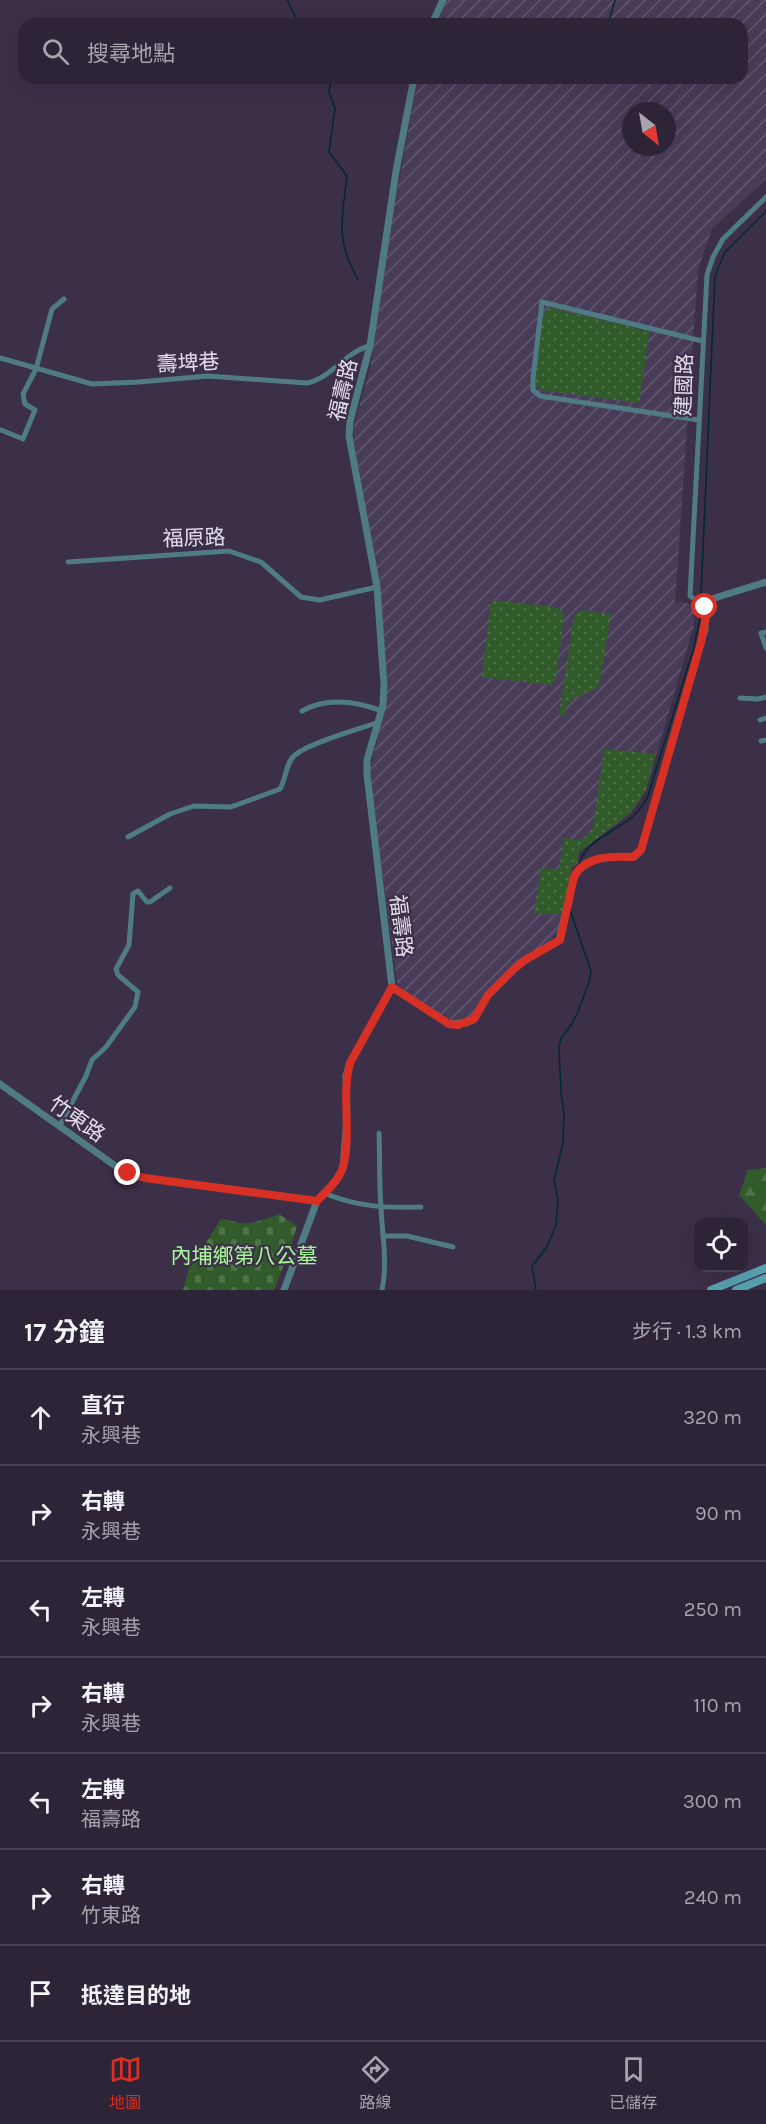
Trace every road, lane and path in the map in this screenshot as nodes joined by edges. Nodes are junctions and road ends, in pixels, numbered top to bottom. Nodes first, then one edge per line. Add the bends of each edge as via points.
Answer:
1 (443, 0) edge
2 (435, 18) edge
3 (413, 84) edge
4 (766, 197) edge
5 (64, 300) dead end
6 (702, 341) junction
7 (370, 346) junction
8 (0, 358) edge
9 (36, 369) junction
10 (699, 420) junction
11 (1, 430) edge
12 (68, 562) dead end
13 (766, 582) edge
14 (376, 587) junction
15 (701, 601) junction
16 (766, 632) edge
17 (766, 648) edge
18 (766, 697) edge
19 (740, 698) dead end
20 (302, 711) dead end
21 (382, 711) junction
22 (379, 722) junction
23 (128, 837) dead end
24 (170, 888) dead end
25 (392, 987) junction
26 (0, 1084) edge
27 (59, 1127) junction
28 (379, 1133) dead end
29 (324, 1193) junction
30 (317, 1201) junction
31 (421, 1207) dead end
32 (381, 1208) junction
33 (384, 1236) junction
34 (453, 1247) dead end
35 (766, 1268) edge
36 (766, 1278) edge
37 (284, 1290) edge
38 (382, 1290) edge
39 (711, 1290) edge
40 (736, 1290) edge

1 - 2 street
3 - 7 street, 福壽路
4 - 6 street, 建國路 via 723,239 713,257 707,275
5 - 9 street via 52,309
6 - 10 street, 建國路
6 - 10 street via 542,302 533,379 533,390 540,396
7 - 9 street, 壽埤巷 via 359,348 320,379 307,383 208,376 92,384
7 - 14 street, 福壽路 via 349,436
8 - 9 street, 壽埤巷
9 - 11 street via 23,394 25,404 35,410 23,439
10 - 15 street, 建國路 via 690,596
12 - 14 street, 福原路 via 229,551 261,561 302,597 320,600
13 - 15 street
14 - 21 street, 福壽路 via 384,685
15 - 25 street via 706,617 701,642 641,850 636,856 598,859 578,869 560,940 514,969 488,995 470,1022 449,1024
16 - 17 street via 761,633
18 - 19 street
20 - 21 street via 315,704 356,702
21 - 22 street, 福壽路
22 - 23 street via 295,755 280,789 231,807 194,806
22 - 25 street, 福壽路 via 367,760 367,774
24 - 27 street via 150,902 138,891 132,894 129,945 117,969 118,975 138,992 135,1007 92,1060
25 - 29 street, 福壽路 via 350,1063 346,1076 343,1168
26 - 27 street, 竹東路
27 - 30 street, 竹東路 via 138,1177
28 - 32 street
29 - 30 street, 福壽路
29 - 32 street
30 - 37 street, 福壽路
31 - 32 street
32 - 33 street
33 - 34 street via 407,1236
33 - 38 street
35 - 39 main road
36 - 40 main road

